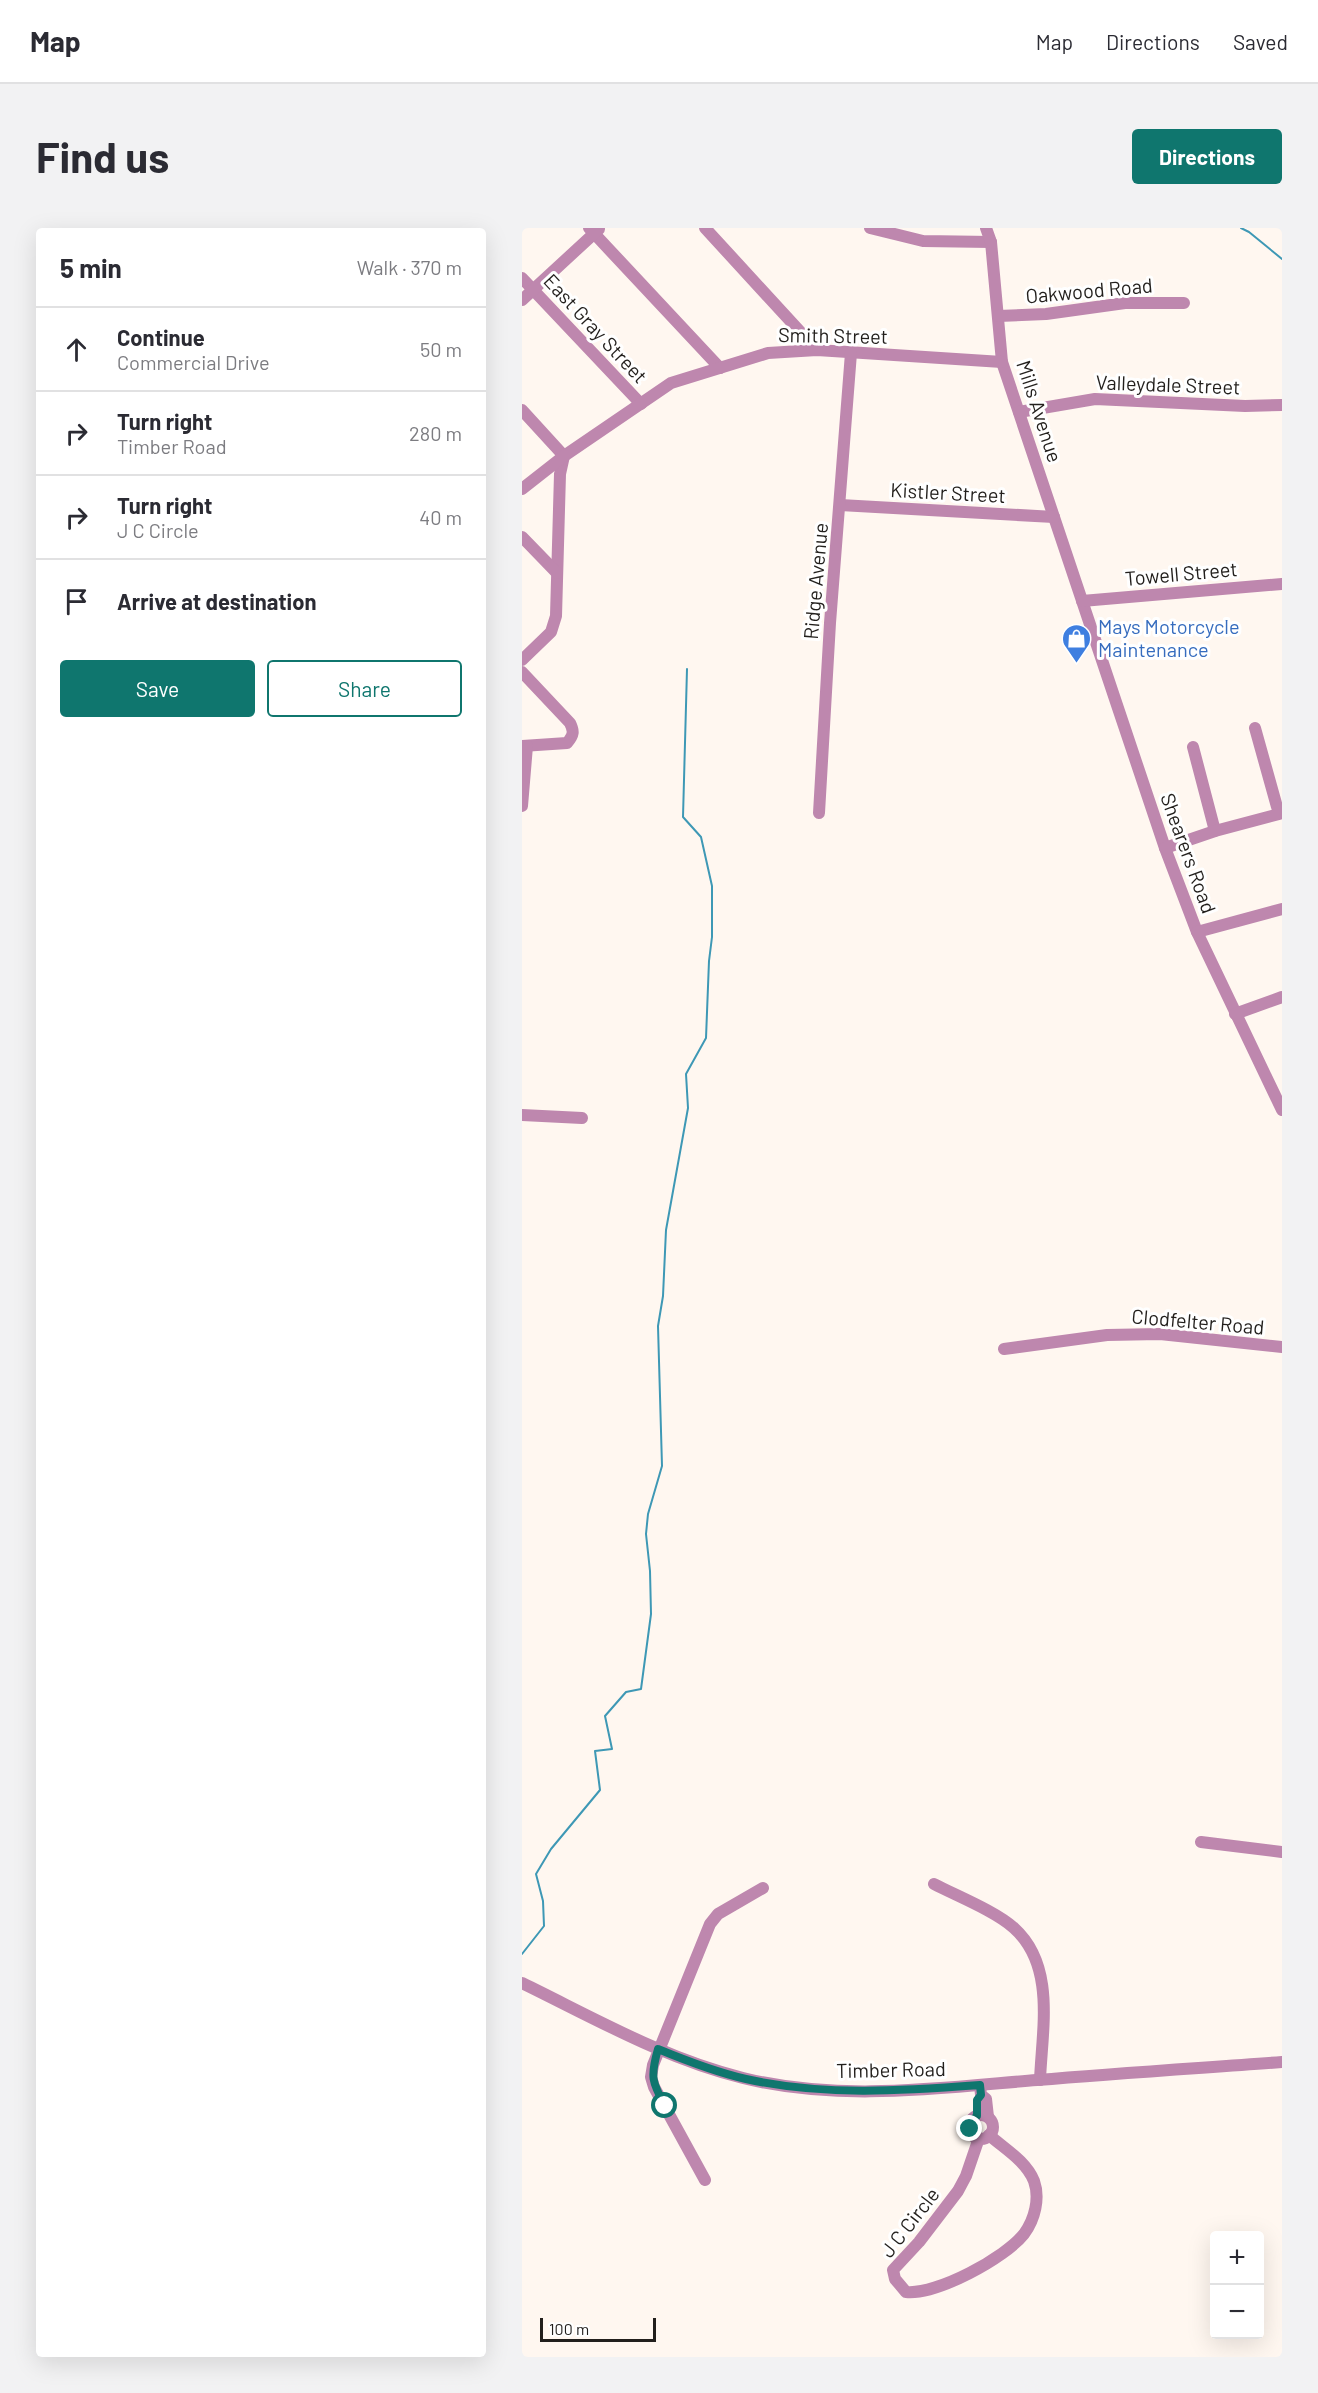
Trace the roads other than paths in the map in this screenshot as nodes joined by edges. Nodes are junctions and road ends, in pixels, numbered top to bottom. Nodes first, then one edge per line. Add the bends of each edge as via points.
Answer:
1 (705, 228) edge
2 (870, 228) edge
3 (986, 228) edge
4 (594, 230) edge
5 (991, 242) junction
6 (522, 278) edge
7 (533, 290) junction
8 (522, 300) edge
9 (1184, 303) dead end
10 (998, 316) junction
11 (817, 350) junction
12 (851, 353) junction
13 (1002, 362) junction
14 (720, 368) junction
15 (641, 404) junction
16 (1282, 405) edge
17 (522, 410) edge
18 (1019, 412) junction
19 (564, 456) junction
20 (522, 489) edge
21 (840, 505) junction
22 (1054, 517) junction
23 (522, 537) edge
24 (557, 573) junction
25 (1282, 584) edge
26 (1082, 601) junction
27 (522, 660) edge
28 (522, 672) edge
29 (1255, 728) dead end
30 (524, 746) edge
31 (1193, 747) dead end
32 (522, 806) edge
33 (819, 813) dead end
34 (1215, 831) junction
35 (1166, 848) junction
36 (1282, 909) edge
37 (1197, 932) junction
38 (1282, 997) edge
39 (1235, 1014) junction
40 (1282, 1110) edge
41 (522, 1115) edge
42 (582, 1118) dead end
43 (1282, 1347) edge
44 (1004, 1349) dead end
45 (1201, 1842) dead end
46 (1282, 1852) edge
47 (934, 1884) dead end
48 (763, 1888) dead end
49 (522, 1983) edge
50 (658, 2049) junction
51 (1282, 2062) edge
52 (1040, 2080) junction
53 (980, 2090) junction
54 (982, 2116) junction
55 (984, 2137) junction
56 (705, 2180) dead end

1 - 11 street
2 - 5 street via 923,241
3 - 5 street, Mills Avenue
4 - 7 street
4 - 14 street
5 - 10 street, Mills Avenue
6 - 7 street, East Gray Street
7 - 8 street
7 - 15 street, East Gray Street
9 - 10 street, Oakwood Road via 1107,304 1046,314
10 - 13 street, Mills Avenue
11 - 12 street, Smith Street
11 - 14 street, Smith Street via 768,353
12 - 13 street, Smith Street
12 - 21 street, Ridge Avenue
13 - 18 street, Mills Avenue
14 - 15 street, Smith Street via 671,383
15 - 19 street, Smith Street
16 - 18 street, Valleydale Street via 1095,399
17 - 19 street
18 - 22 street, Mills Avenue
19 - 20 street, Smith Street
19 - 24 street
21 - 22 street, Kistler Street
21 - 33 street, Ridge Avenue
22 - 26 street, Mills Avenue
23 - 24 street
24 - 27 street via 556,616 551,632
25 - 26 street, Towell Street
26 - 35 street, Shearers Road
28 - 30 street via 574,729 567,742
29 - 34 street via 1279,814
30 - 32 street
31 - 34 street
34 - 35 street
35 - 37 street, Shearers Road
36 - 37 street
37 - 39 street, Shearers Road
38 - 39 street
39 - 40 street, Shearers Road
41 - 42 street
43 - 44 street, Clodfelter Road via 1160,1334 1107,1335
45 - 46 street
47 - 52 street via 1013,1927 1035,1952 1043,1991
48 - 50 street via 724,1910 710,1924
49 - 50 street, Timber Road
50 - 53 street, Timber Road via 744,2079 798,2087 854,2091
50 - 56 street via 651,2077 654,2087
51 - 52 street, Timber Road
52 - 53 street, Timber Road
53 - 54 street, J C Circle via 977,2100
54 - 55 street, J C Circle via 993,2127
54 - 55 street, J C Circle via 971,2121 970,2129 974,2136
55 - 55 street, J C Circle via 1018,2158 1032,2178 1037,2200 1029,2225 1015,2243 994,2259 956,2280 906,2292 893,2270 958,2191

